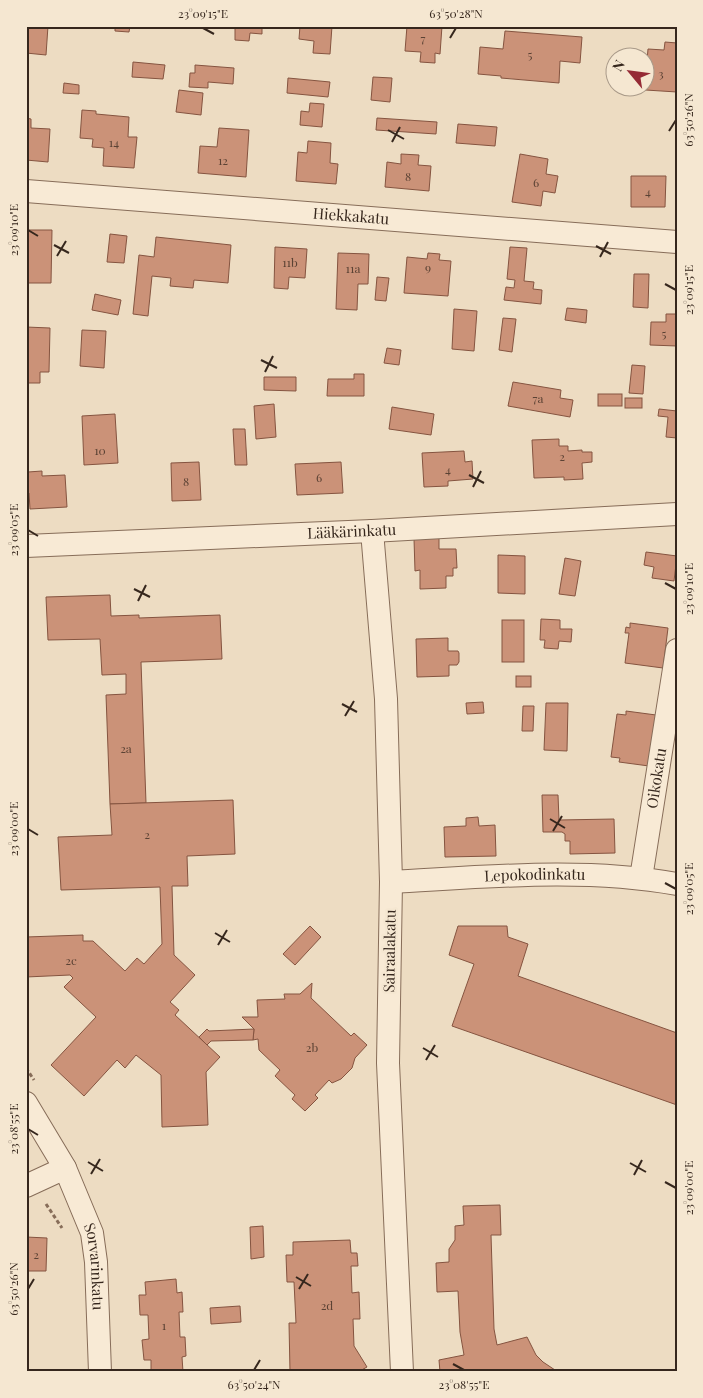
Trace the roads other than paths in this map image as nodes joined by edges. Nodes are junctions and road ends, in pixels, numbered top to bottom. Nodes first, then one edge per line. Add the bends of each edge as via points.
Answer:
1 (26, 191) edge
2 (677, 242) edge
3 (677, 514) edge
4 (372, 531) junction
5 (26, 546) edge
6 (677, 650) edge
7 (642, 878) junction
8 (391, 882) junction
9 (677, 884) edge
10 (26, 1102) edge
11 (65, 1168) junction
12 (29, 1185) edge
13 (100, 1372) edge
14 (402, 1372) edge

1 - 2 street, Hiekkakatu
3 - 4 street, Lääkärinkatu
4 - 5 street, Lääkärinkatu
4 - 8 street, Sairaalakatu via 386,699
6 - 7 street, Oikokatu
7 - 8 street, Lepokodinkatu via 504,876
7 - 9 street, Lepokodinkatu
8 - 14 street, Sairaalakatu via 388,1063
10 - 11 street, Sorvarinkatu
11 - 12 street
11 - 13 street, Sorvarinkatu via 92,1233

